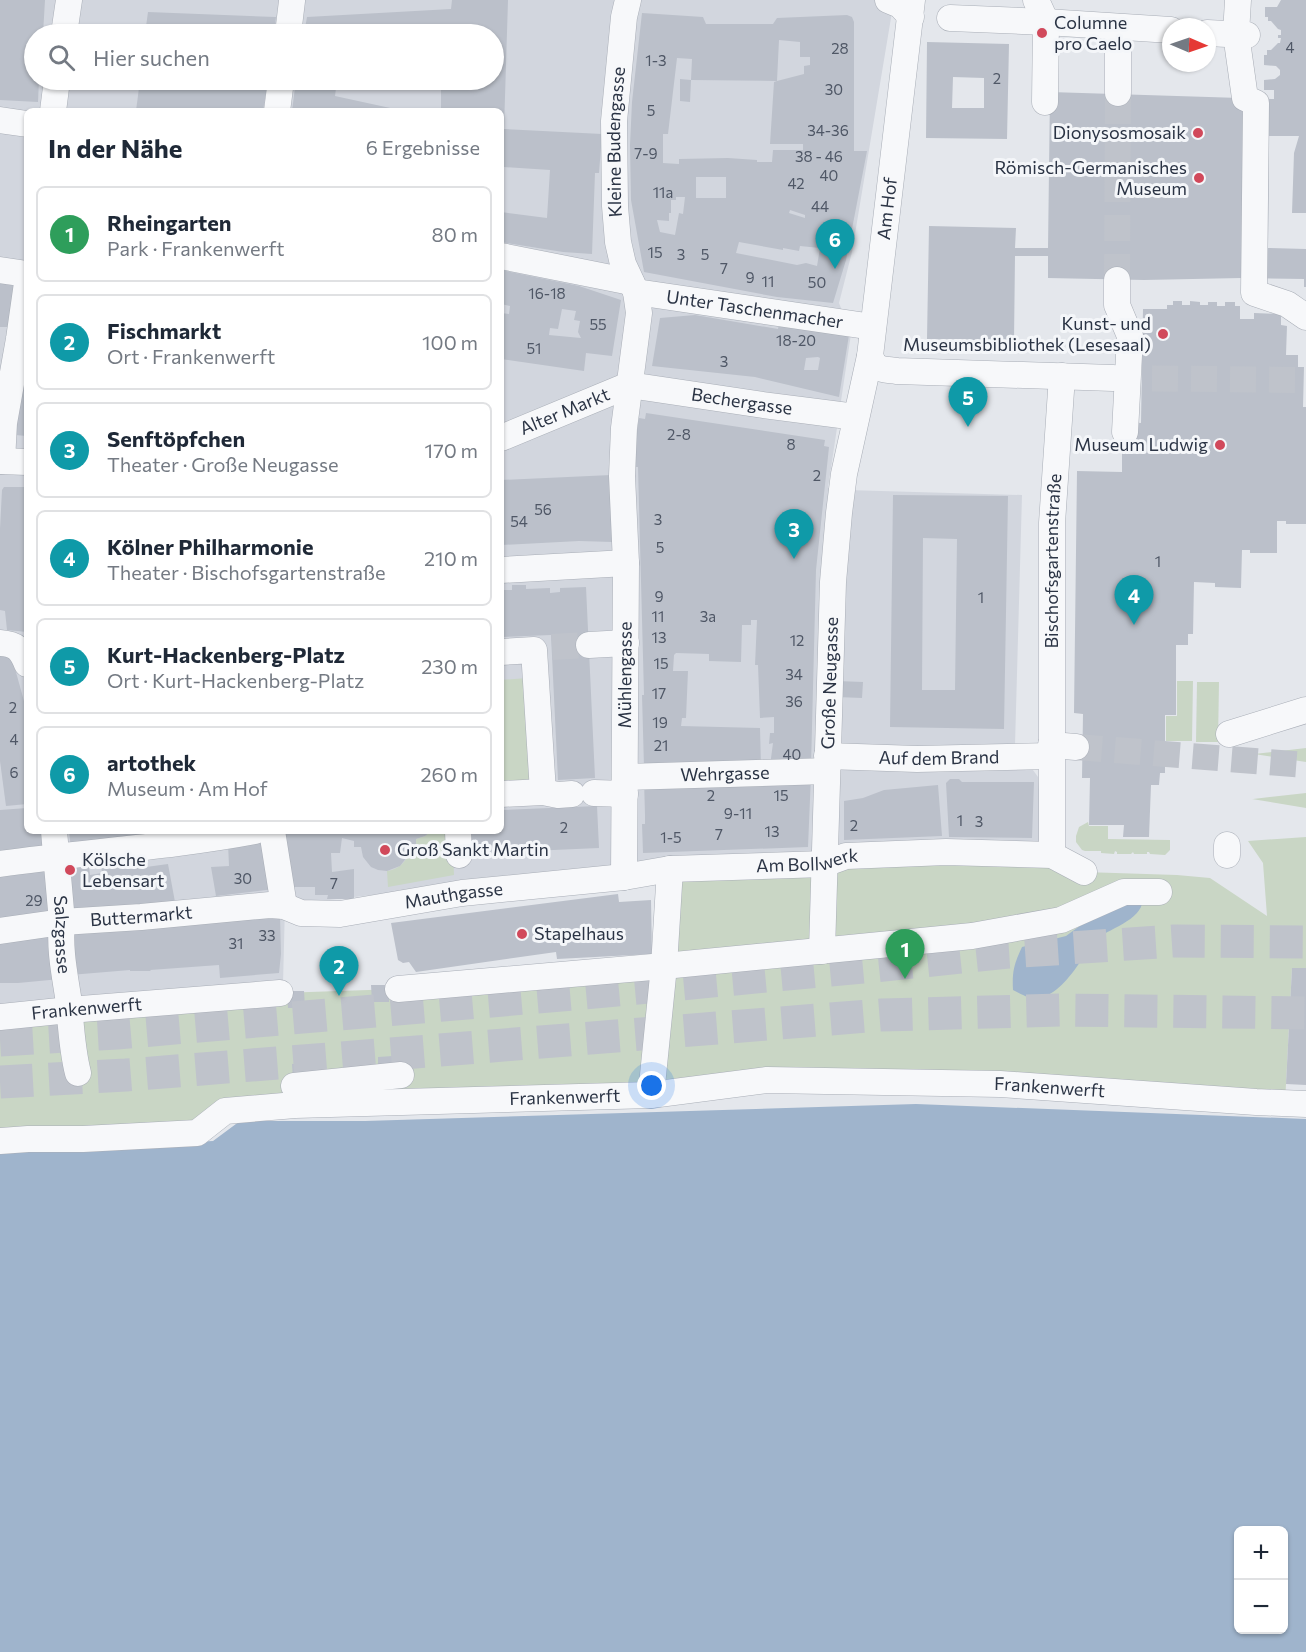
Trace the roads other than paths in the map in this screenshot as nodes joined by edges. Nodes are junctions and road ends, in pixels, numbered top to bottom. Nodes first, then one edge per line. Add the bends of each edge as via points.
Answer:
1 (69, 0) edge
2 (274, 0) edge
3 (300, 0) edge
4 (628, 0) edge
5 (888, 0) edge
6 (1238, 0) edge
7 (292, 1) edge
8 (912, 8) edge
9 (1041, 11) edge
10 (950, 18) dead end
11 (65, 24) edge
12 (289, 24) edge
13 (1118, 27) junction
14 (1162, 29) edge
15 (1216, 34) edge
16 (1241, 35) junction
17 (55, 90) edge
18 (280, 90) edge
19 (1118, 93) tunnel mouth
20 (1045, 102) dead end
21 (52, 108) edge
22 (277, 108) edge
23 (0, 120) edge
24 (24, 124) edge
25 (504, 257) edge
26 (0, 270) edge
27 (24, 274) edge
28 (1117, 280) tunnel mouth
29 (633, 287) junction
30 (24, 301) edge
31 (1306, 317) edge
32 (873, 327) junction
33 (870, 356) junction
34 (1062, 376) junction
35 (1113, 378) tunnel mouth
36 (629, 385) junction
37 (856, 417) junction
38 (1125, 432) dead end
39 (504, 437) edge
40 (10, 462) edge
41 (622, 472) joint
42 (626, 563) junction
43 (504, 570) edge
44 (0, 643) edge
45 (626, 643) junction
46 (589, 645) tunnel mouth
47 (504, 652) edge
48 (24, 655) edge
49 (1306, 710) edge
50 (1229, 734) dead end
51 (1060, 749) junction
52 (827, 763) junction
53 (625, 785) junction
54 (543, 792) junction
55 (504, 794) edge
56 (236, 834) edge
57 (272, 834) edge
58 (55, 843) edge
59 (1052, 855) junction
60 (0, 864) edge
61 (824, 864) junction
62 (670, 869) junction
63 (1084, 872) dead end
64 (624, 877) junction
65 (1159, 892) dead end
66 (284, 906) junction
67 (62, 922) junction
68 (0, 931) edge
69 (822, 951) junction
70 (663, 966) junction
71 (398, 989) dead end
72 (280, 993) dead end
73 (69, 1010) junction
74 (0, 1017) edge
75 (78, 1074) dead end
76 (401, 1075) dead end
77 (294, 1086) dead end
78 (651, 1095) junction
79 (1306, 1104) edge
80 (0, 1141) edge

1 - 11 street
2 - 7 street
3 - 7 street
4 - 29 street, Kleine Budengasse via 615,109 615,206 618,242
5 - 8 street
6 - 16 street
7 - 12 street
8 - 32 street, Am Hof
9 - 10 street
9 - 13 street
9 - 20 street
13 - 14 street
13 - 19 street
15 - 16 street
16 - 31 street via 1245,98 1256,104 1254,293 1287,304
17 - 21 street
18 - 22 street
23 - 24 street
25 - 29 street, Unter Taschenmacher
26 - 27 street
28 - 38 street via 1117,305 1130,336
29 - 32 street, Unter Taschenmacher
29 - 36 street, Alter Markt via 639,313
30 - 40 street via 4,423
32 - 33 street, Am Hof
33 - 34 street via 873,364 888,370
33 - 37 street, Am Hof
34 - 35 street
34 - 51 street, Bischofsgartenstraße via 1052,523
36 - 37 street, Bechergasse
36 - 39 street, Alter Markt
36 - 41 street, Alter Markt
37 - 52 street, Große Neugasse via 840,502 832,582
41 - 42 street, Mühlengasse
42 - 43 street
42 - 45 street, Mühlengasse
44 - 48 street via 11,644
45 - 46 street
45 - 53 street, Mühlengasse
47 - 54 street via 543,648
49 - 50 street
51 - 52 street, Auf dem Brand
51 - 59 street, Bischofsgartenstraße
52 - 53 street, Wehrgasse
52 - 61 street, Große Neugasse
53 - 54 street, Wehrgasse via 583,794
53 - 64 street, Mühlengasse
54 - 55 street, Wehrgasse
56 - 58 street via 179,843
57 - 66 street
58 - 60 street
58 - 67 street, Salzgasse
59 - 61 street, Am Bollwerk via 946,852 846,856
59 - 63 street
61 - 62 street, Am Bollwerk
61 - 69 street, Große Neugasse
62 - 64 street, Am Bollwerk
62 - 70 street
64 - 66 street, Mauthgasse via 462,893 340,914 301,913
65 - 69 street via 1124,892 1061,920 972,936
66 - 67 street, Buttermarkt
67 - 68 street, Buttermarkt
67 - 73 street, Salzgasse via 60,936
69 - 70 street
70 - 71 street
70 - 78 street
72 - 73 street, Frankenwerft
73 - 74 street, Frankenwerft
73 - 75 street, Salzgasse
76 - 77 street
78 - 79 street, Frankenwerft via 767,1080 1000,1084
78 - 80 street, Frankenwerft via 295,1105 225,1111 197,1133

